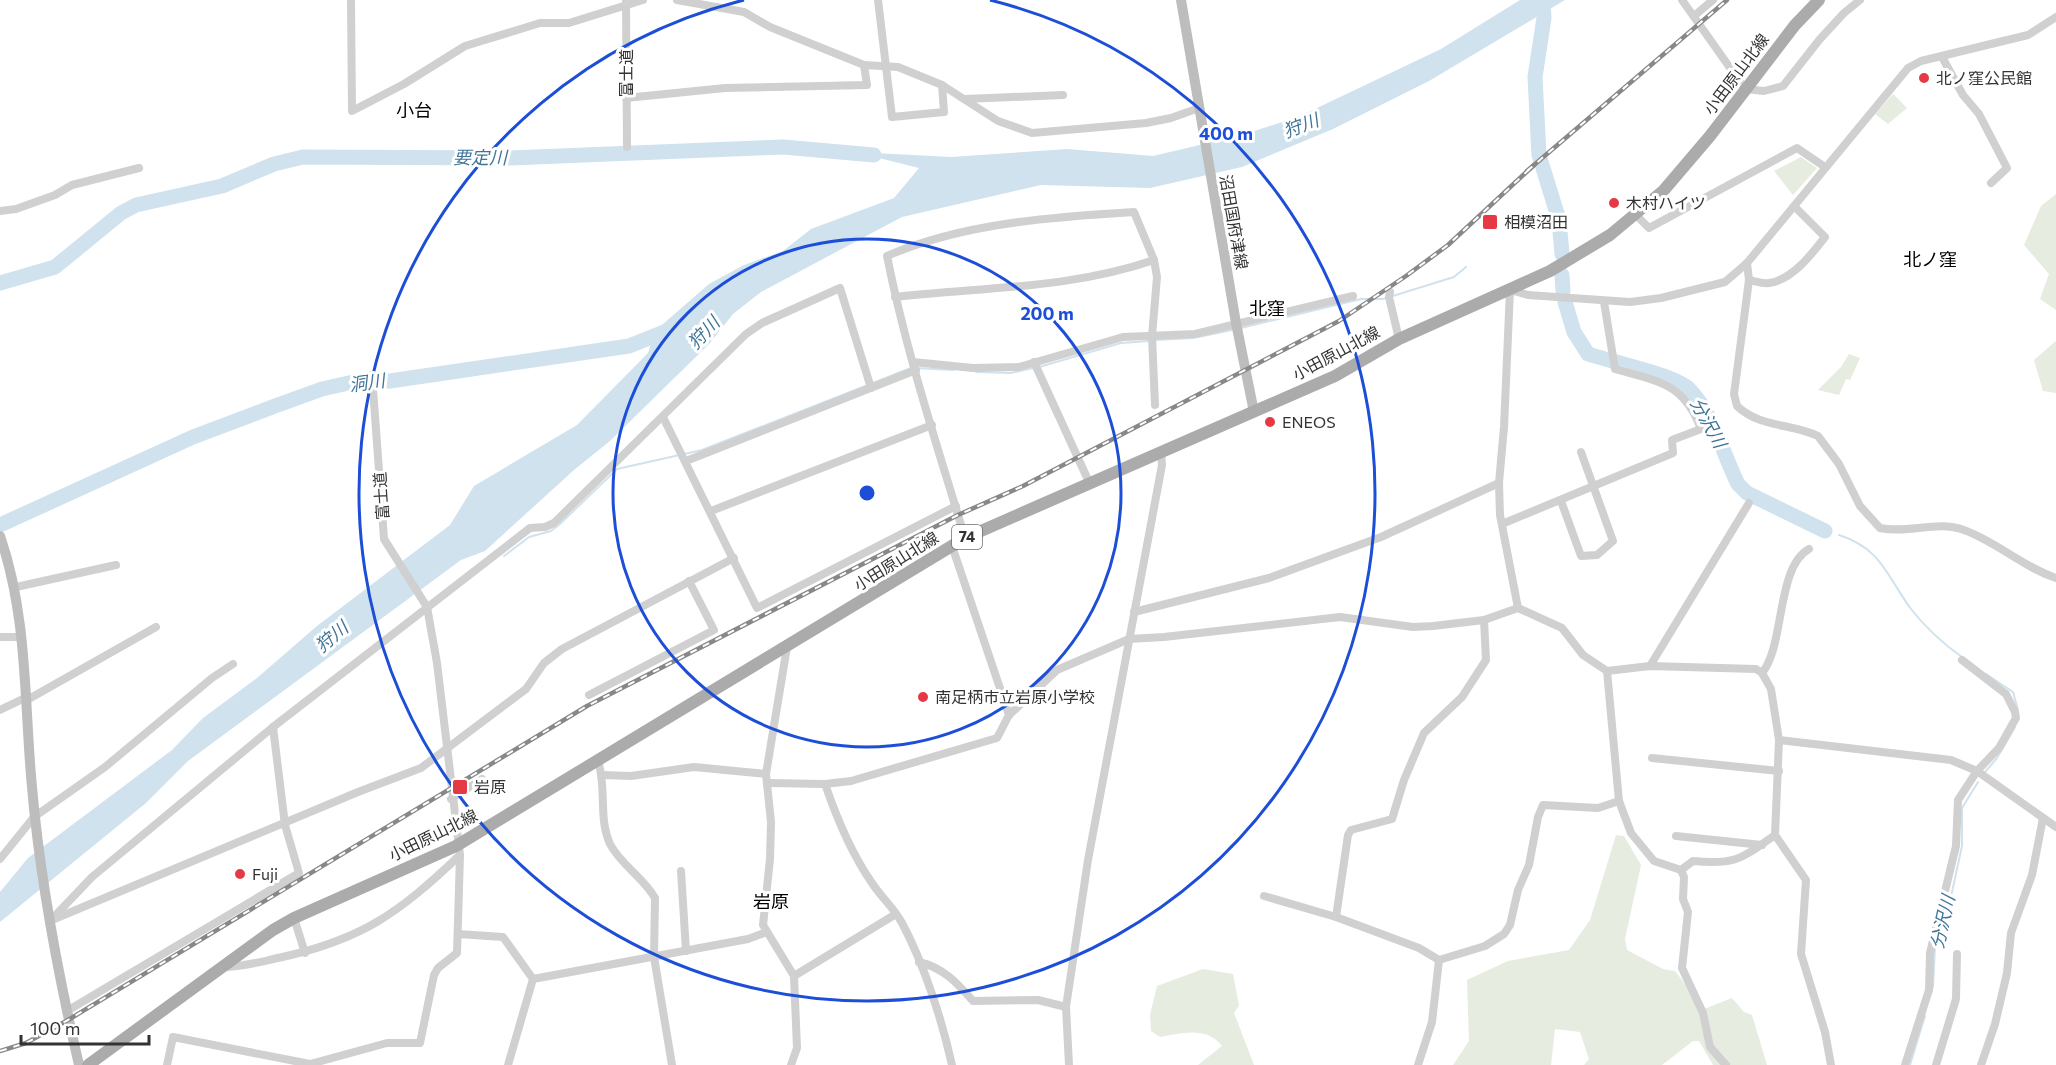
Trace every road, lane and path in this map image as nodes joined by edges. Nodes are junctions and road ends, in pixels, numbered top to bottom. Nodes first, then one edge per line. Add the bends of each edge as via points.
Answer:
1 (351, 0) edge
2 (643, 0) edge
3 (677, 0) edge
4 (878, 0) edge
5 (1181, 0) edge
6 (1682, 0) edge
7 (1713, 0) edge
8 (1819, 0) edge
9 (1860, 0) edge
10 (626, 2) edge
11 (1694, 16) junction
12 (2056, 17) edge
13 (1942, 57) junction
14 (864, 65) junction
15 (886, 65) junction
16 (942, 85) junction
17 (1745, 88) junction
18 (1064, 95) dead end
19 (626, 98) junction
20 (965, 99) junction
21 (1199, 108) junction
22 (627, 147) dead end
23 (1825, 167) junction
24 (139, 168) dead end
25 (1991, 183) dead end
26 (1794, 206) junction
27 (0, 211) edge
28 (1635, 215) junction
29 (1154, 260) junction
30 (1747, 263) junction
31 (1749, 280) junction
32 (1510, 290) junction
33 (1390, 292) dead end
34 (1353, 296) dead end
35 (895, 297) junction
36 (1604, 302) junction
37 (1236, 323) junction
38 (1152, 336) junction
39 (1399, 339) junction
40 (1034, 362) junction
41 (914, 366) junction
42 (372, 375) dead end
43 (872, 388) junction
44 (1155, 405) dead end
45 (1254, 412) junction
46 (663, 417) junction
47 (932, 425) junction
48 (1161, 451) junction
49 (1581, 452) dead end
50 (686, 461) junction
51 (1089, 482) junction
52 (1499, 483) junction
53 (1592, 488) junction
54 (1561, 501) junction
55 (1749, 503) dead end
56 (956, 506) junction
57 (711, 511) junction
58 (1502, 524) junction
59 (1, 537) edge
60 (965, 538) junction
61 (952, 546) junction
62 (1809, 549) dead end
63 (734, 558) junction
64 (116, 565) dead end
65 (2056, 578) edge
66 (689, 581) junction
67 (16, 587) junction
68 (427, 606) junction
69 (1518, 608) junction
70 (1134, 612) junction
71 (1484, 620) junction
72 (156, 627) dead end
73 (0, 637) edge
74 (21, 637) junction
75 (1129, 639) junction
76 (788, 646) junction
77 (1962, 660) dead end
78 (233, 664) dead end
79 (1650, 666) junction
80 (1607, 671) junction
81 (1762, 673) junction
82 (589, 695) dead end
83 (27, 699) junction
84 (0, 710) edge
85 (1009, 715) junction
86 (273, 727) junction
87 (1779, 740) junction
88 (446, 750) junction
89 (1652, 758) dead end
90 (598, 760) junction
91 (1779, 771) junction
92 (1977, 771) junction
93 (766, 774) junction
94 (603, 775) junction
95 (482, 779) dead end
96 (767, 783) junction
97 (825, 784) junction
98 (451, 799) junction
99 (1619, 801) junction
100 (34, 817) junction
101 (2043, 818) junction
102 (285, 825) junction
103 (2056, 827) edge
104 (1774, 835) junction
105 (1676, 836) dead end
106 (1762, 845) junction
107 (3, 850) edge
108 (458, 850) junction
109 (0, 859) edge
110 (1681, 870) junction
111 (681, 871) dead end
112 (1264, 896) dead end
113 (896, 914) junction
114 (1336, 917) junction
115 (294, 918) junction
116 (51, 920) junction
117 (767, 932) junction
118 (458, 934) junction
119 (686, 951) junction
120 (305, 952) junction
121 (1957, 954) dead end
122 (654, 957) junction
123 (1439, 960) junction
124 (920, 962) junction
125 (220, 967) junction
126 (794, 976) junction
127 (533, 979) junction
128 (1066, 1007) junction
129 (67, 1011) junction
130 (79, 1065) edge
131 (88, 1065) edge
132 (166, 1065) edge
133 (310, 1065) edge
134 (508, 1065) edge
135 (672, 1065) edge
136 (790, 1065) edge
137 (952, 1065) edge
138 (1069, 1065) edge
139 (1418, 1065) edge
140 (1726, 1065) edge
141 (1831, 1065) edge
142 (1905, 1065) edge
143 (1936, 1065) edge
144 (1981, 1065) edge

1 - 10 street via 352,111 465,46 540,23 568,23
2 - 10 street
3 - 14 street via 744,12 770,27
4 - 15 street
5 - 21 street, 沼田国府津線
6 - 11 street
7 - 11 street
8 - 17 main road, 小田原山北線 / 74
9 - 17 street via 1820,39 1783,86 1764,91
10 - 19 street, 富士道
11 - 17 street
12 - 13 street via 2028,35
13 - 23 street via 1908,68
13 - 25 street via 1963,95 1979,114 2007,168
14 - 15 street
14 - 19 street via 867,85 725,88
15 - 16 street
15 - 16 street via 892,117 944,112
16 - 20 street
17 - 28 main road, 小田原山北線 / 74 via 1672,181
18 - 20 street
19 - 22 street, 富士道
20 - 21 street via 998,121 1032,134 1146,123
21 - 37 street, 沼田国府津線
23 - 26 street
23 - 28 street via 1797,148 1649,228
24 - 27 street via 72,185 16,209
26 - 30 street
26 - 31 street via 1825,237 1798,268 1768,284
28 - 32 main road, 小田原山北線 / 74 via 1550,271
29 - 35 street via 1091,279
29 - 35 street via 1134,212 1034,220 908,247 887,256
29 - 38 street via 1157,277
30 - 31 street
30 - 36 street via 1725,282 1698,290 1661,298
31 - 65 street via 1734,393 1737,406 1778,427 1818,436 1839,464 1860,506 1880,528 1948,526 1965,531 2038,573
32 - 36 street
32 - 39 main road, 小田原山北線 / 74
32 - 52 street
33 - 39 street
34 - 37 street
35 - 41 street
36 - 53 street via 1615,369 1677,390 1693,408 1701,429 1672,440 1673,453
37 - 38 street via 1195,334
37 - 45 street, 沼田国府津線
38 - 40 street via 1123,337
38 - 44 street
39 - 45 main road, 小田原山北線 / 74 via 1335,376
40 - 41 street via 1019,368 997,369
40 - 51 street
41 - 43 street
41 - 47 street
42 - 68 street, 富士道 via 387,543
43 - 46 street via 840,288 746,334
43 - 50 street
45 - 48 main road, 小田原山北線 / 74
46 - 50 street
46 - 68 street via 554,523 530,528
47 - 56 street
47 - 57 street
48 - 51 main road, 小田原山北線 / 74
48 - 70 street via 1162,465
49 - 53 street
50 - 57 street
51 - 60 main road, 小田原山北線 / 74
52 - 58 street
52 - 70 street via 1381,537 1269,578
53 - 54 street
53 - 54 street via 1613,542 1597,555 1581,556
54 - 58 street
55 - 79 street
56 - 60 street
56 - 63 street via 757,608
57 - 63 street
58 - 69 street
59 - 67 street
60 - 61 main road, 小田原山北線 / 74
61 - 76 main road, 小田原山北線 / 74
61 - 85 street
62 - 81 street via 1797,557 1776,624 1770,663
63 - 66 street
64 - 67 street
66 - 82 street via 714,630
66 - 88 street via 550,657 526,689
67 - 74 street
68 - 86 street
68 - 88 street, 富士道
69 - 71 street
69 - 80 street via 1562,628 1583,655
70 - 75 street
71 - 75 street via 1413,627 1340,617
71 - 114 street via 1486,660 1462,697 1425,733 1392,819 1351,830 1348,835
72 - 83 street
73 - 74 street
74 - 83 street
75 - 85 street via 1056,670
75 - 128 street via 1088,860
76 - 90 main road, 小田原山北線 / 74
76 - 93 street
77 - 92 street via 2006,694 2015,712 2012,728
78 - 100 street via 105,767
79 - 80 street
79 - 81 street via 1756,669
80 - 99 street
81 - 87 street via 1771,689
83 - 84 street
83 - 100 street
85 - 97 street via 997,738 851,781
86 - 102 street
86 - 116 street via 92,877
87 - 91 street
87 - 92 street via 1951,760
88 - 98 street, 富士道
88 - 102 street via 406,776 358,792
89 - 91 street
90 - 94 street
90 - 108 main road, 小田原山北線 / 74
91 - 104 street
92 - 101 street
92 - 142 street via 1958,800 1956,846 1930,953 1929,990
93 - 94 street via 694,768 631,776
93 - 96 street
94 - 122 street via 611,845 655,898
95 - 98 street
96 - 97 street
96 - 117 street via 771,822 763,925
97 - 113 street via 853,850
98 - 108 street, 富士道
99 - 110 street via 1631,833 1642,848 1654,861
99 - 123 street via 1598,807 1543,805 1529,865 1504,934 1485,946
100 - 107 street
100 - 116 street
101 - 103 street
101 - 144 street via 2032,875 2011,933 1995,1024
102 - 116 street
102 - 129 street via 299,873
104 - 106 street
104 - 141 street via 1806,880 1801,954
105 - 106 street
106 - 110 street via 1739,860 1693,861
107 - 109 street
108 - 115 main road, 小田原山北線 / 74
108 - 118 street, 富士道
108 - 120 street via 423,889 371,927
110 - 140 street via 1688,912 1682,968 1702,1013 1710,1047
111 - 119 street
112 - 114 street
113 - 124 street
113 - 126 street
114 - 123 street via 1419,948
115 - 120 street
115 - 125 main road, 小田原山北線 / 74
116 - 129 street
117 - 119 street
117 - 126 street
118 - 127 street via 503,937
118 - 133 street, 富士道 via 455,956 434,975 420,1043 387,1043
119 - 122 street
120 - 125 street
121 - 143 street via 1956,999
122 - 127 street
122 - 135 street
123 - 139 street via 1432,1022
124 - 128 street via 950,975 973,1001 1038,1000
124 - 137 street
125 - 131 main road, 小田原山北線 / 74
126 - 136 street via 797,1048
127 - 134 street
128 - 138 street
129 - 130 street
132 - 133 street via 173,1037

